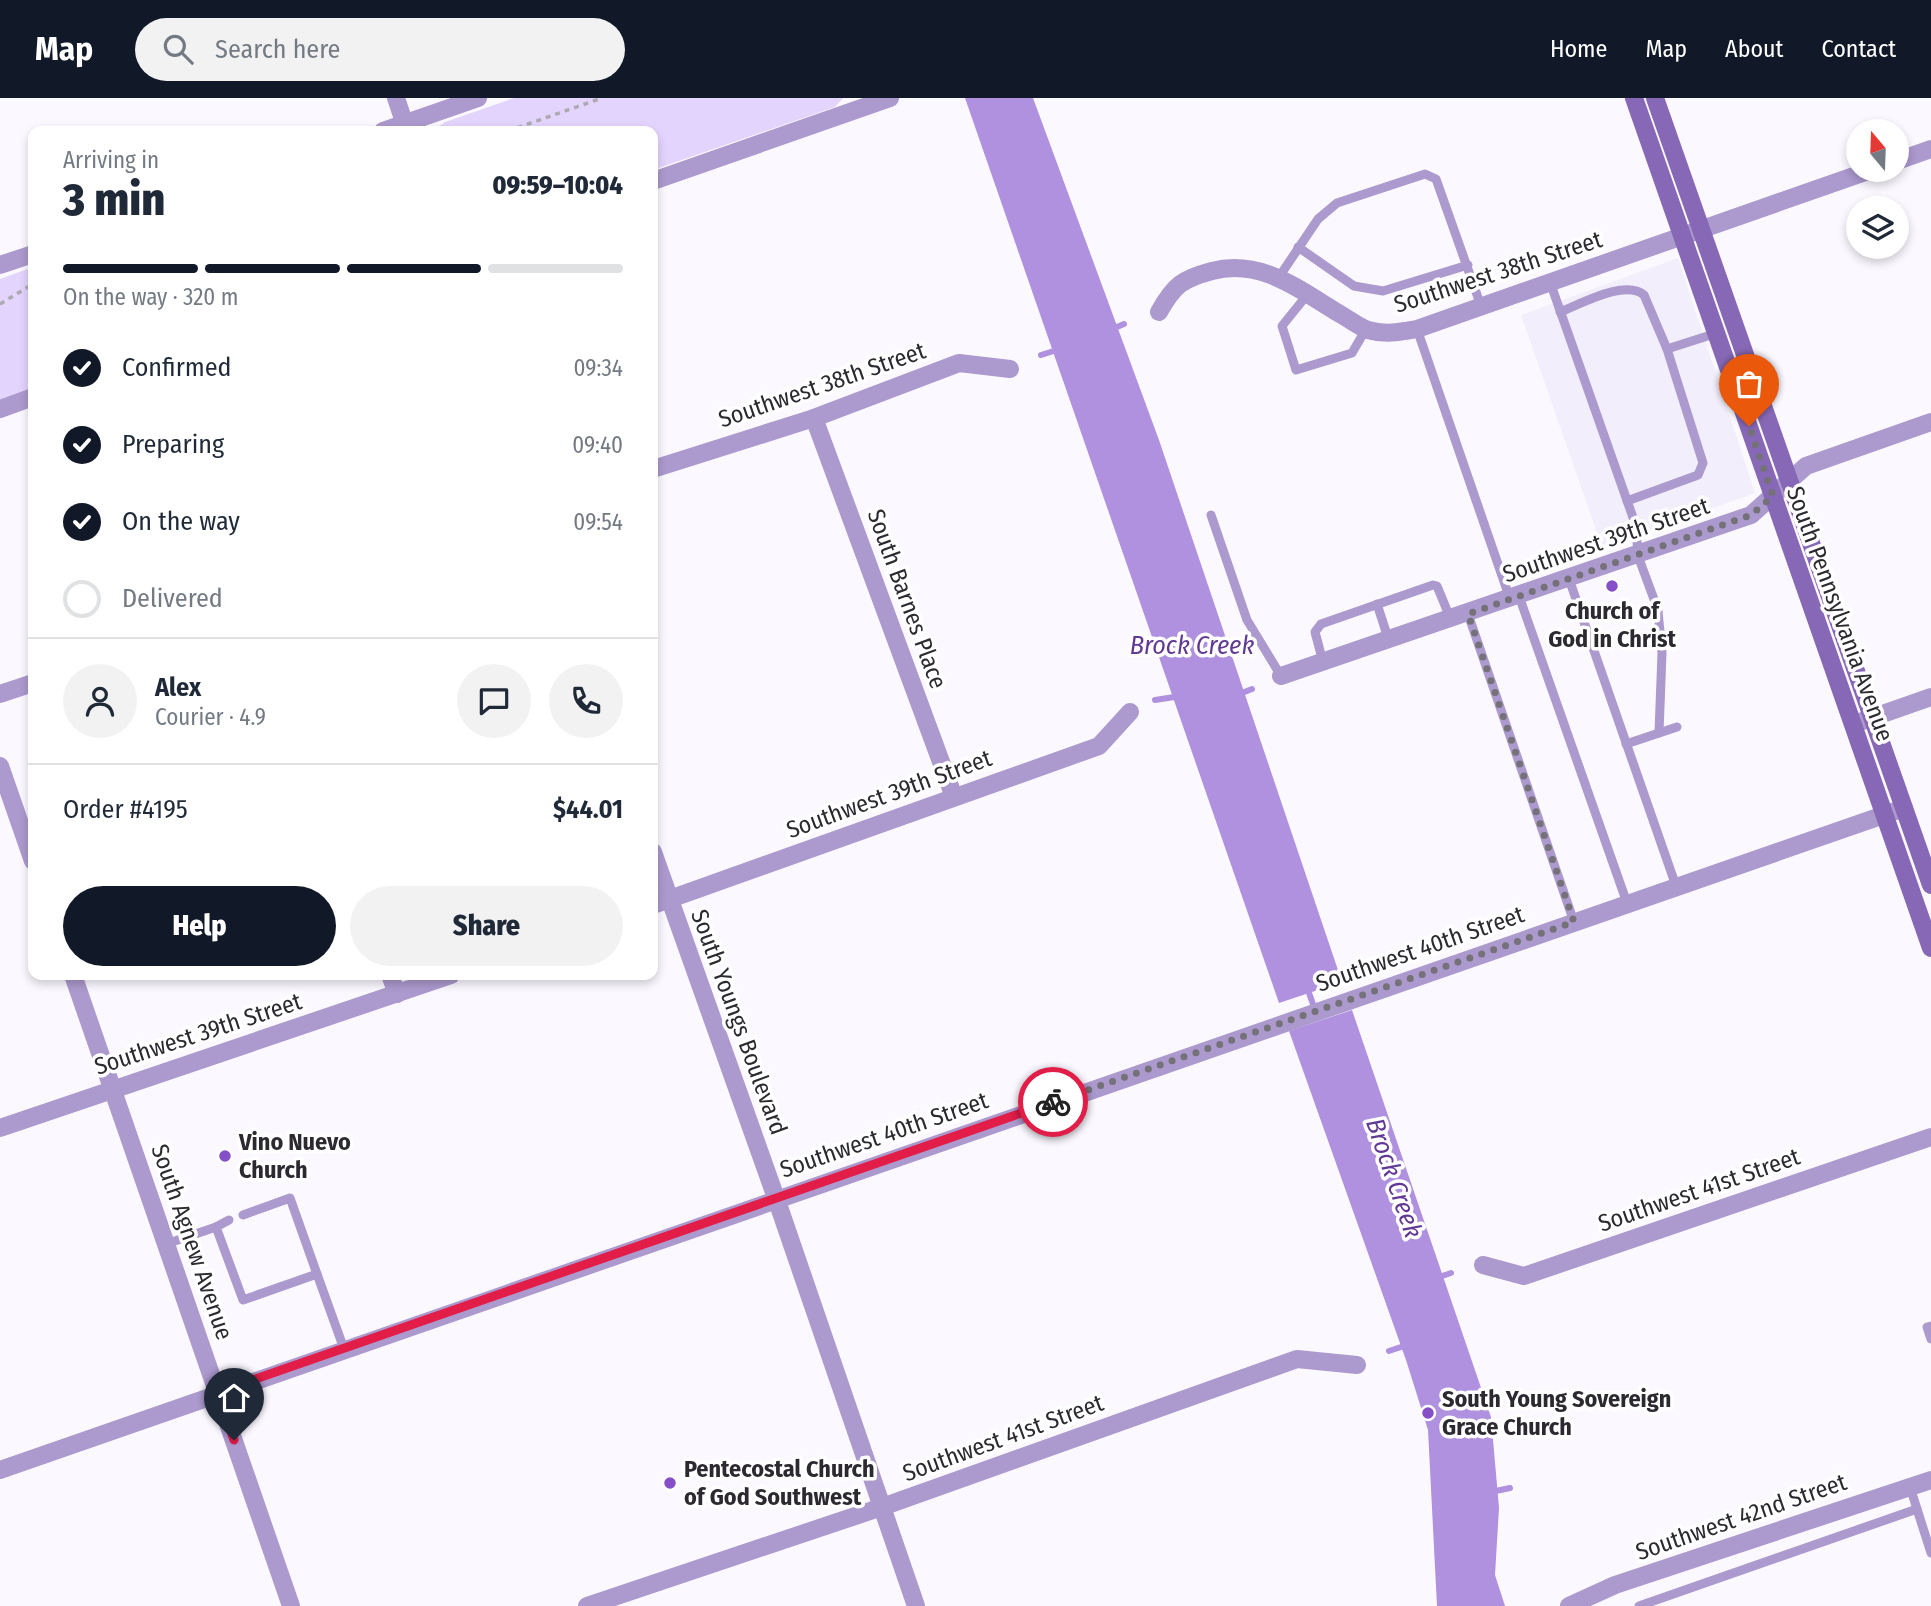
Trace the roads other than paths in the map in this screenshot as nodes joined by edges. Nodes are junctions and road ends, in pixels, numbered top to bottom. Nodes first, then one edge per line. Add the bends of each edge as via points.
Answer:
1 (396, 98) edge
2 (478, 98) edge
3 (890, 98) edge
4 (1634, 98) edge
5 (1655, 98) edge
6 (867, 102) edge
7 (406, 126) edge
8 (408, 126) edge
9 (1931, 149) edge
10 (1909, 157) edge
11 (658, 179) edge
12 (1846, 179) edge
13 (1691, 233) junction
14 (1298, 247) junction
15 (28, 256) edge
16 (0, 265) edge
17 (1468, 265) junction
18 (1279, 277) junction
19 (1550, 282) junction
20 (1307, 295) junction
21 (1481, 306) junction
22 (1159, 312) dead end
23 (1560, 312) junction
24 (1366, 329) junction
25 (1416, 329) junction
26 (1718, 332) junction
27 (1667, 349) junction
28 (1010, 369) dead end
29 (28, 399) edge
30 (0, 409) edge
31 (814, 418) junction
32 (1931, 422) edge
33 (658, 466) edge
34 (1789, 481) junction
35 (1773, 496) junction
36 (1627, 501) junction
37 (1211, 514) dead end
38 (1638, 556) junction
39 (1569, 579) junction
40 (1515, 598) junction
41 (1377, 604) junction
42 (1459, 617) junction
43 (1389, 641) junction
44 (1324, 663) junction
45 (1281, 676) joint
46 (28, 684) edge
47 (0, 694) edge
48 (1931, 697) edge
49 (1130, 712) dead end
50 (1872, 718) junction
51 (1854, 724) junction
52 (1677, 727) dead end
53 (1659, 733) junction
54 (1626, 744) junction
55 (0, 765) edge
56 (954, 797) junction
57 (1904, 808) junction
58 (1885, 814) junction
59 (28, 846) edge
60 (658, 883) edge
61 (1931, 885) edge
62 (1676, 886) junction
63 (661, 902) edge
64 (1627, 903) junction
65 (1574, 922) junction
66 (1931, 948) edge
67 (75, 980) edge
68 (392, 980) edge
69 (437, 980) edge
70 (397, 994) junction
71 (112, 1088) junction
72 (0, 1128) edge
73 (1931, 1137) edge
74 (776, 1198) junction
75 (243, 1215) dead end
76 (229, 1220) dead end
77 (216, 1227) junction
78 (166, 1244) junction
79 (1483, 1265) dead end
80 (317, 1274) junction
81 (1931, 1326) edge
82 (1931, 1339) edge
83 (344, 1349) junction
84 (1357, 1365) dead end
85 (218, 1392) junction
86 (0, 1470) edge
87 (1931, 1479) edge
88 (1910, 1487) junction
89 (882, 1507) junction
90 (1917, 1509) junction
91 (1931, 1553) edge
92 (1593, 1601) edge
93 (291, 1606) edge
94 (587, 1606) edge
95 (916, 1606) edge
96 (1569, 1606) edge
97 (1639, 1606) edge

1 - 7 street
2 - 8 street
3 - 6 street
4 - 13 main road, South Pennsylvania Avenue
5 - 13 main road, South Pennsylvania Avenue
6 - 11 street
9 - 10 street
12 - 13 street, Southwest 38th Street
13 - 19 street, Southwest 38th Street
13 - 26 main road, South Pennsylvania Avenue
13 - 34 main road, South Pennsylvania Avenue
14 - 17 lane via 1354,286 1383,291
14 - 17 lane via 1318,219 1337,204 1425,174 1436,179
14 - 18 lane
15 - 16 street
17 - 21 lane
18 - 20 street, Southwest 38th Street
18 - 22 street, Southwest 38th Street via 1252,267 1224,268 1191,277 1172,289
19 - 21 street, Southwest 38th Street
19 - 23 lane
20 - 24 street, Southwest 38th Street
20 - 24 lane via 1282,326 1296,370 1352,353
21 - 25 street, Southwest 38th Street
23 - 27 lane via 1615,292 1639,291
23 - 36 lane
24 - 25 street, Southwest 38th Street via 1383,333
25 - 40 lane
26 - 27 lane
26 - 35 main road, South Pennsylvania Avenue
27 - 36 lane via 1703,463 1698,475
28 - 31 street, Southwest 38th Street via 959,363
29 - 30 street
31 - 33 street, Southwest 38th Street
31 - 56 street, South Barnes Place
32 - 34 street, Southwest 39th Street via 1805,466
34 - 35 street, Southwest 39th Street
34 - 50 main road, South Pennsylvania Avenue
35 - 38 street, Southwest 39th Street via 1751,515
35 - 51 main road, South Pennsylvania Avenue
36 - 38 lane via 1636,526
37 - 45 lane via 1247,620
38 - 39 street, Southwest 39th Street
38 - 53 lane via 1657,607 1662,653
39 - 40 street, Southwest 39th Street
39 - 54 lane
40 - 42 street, Southwest 39th Street
40 - 64 lane
41 - 42 lane via 1433,585
41 - 43 lane
41 - 44 lane via 1321,624 1315,632
42 - 43 street, Southwest 39th Street
42 - 65 lane
43 - 44 street, Southwest 39th Street
44 - 45 street, Southwest 39th Street
46 - 47 street
48 - 50 street
49 - 56 street, Southwest 39th Street via 1099,746
50 - 51 street
50 - 57 main road, South Pennsylvania Avenue
51 - 58 main road, South Pennsylvania Avenue
52 - 53 lane
53 - 54 lane
54 - 62 lane
55 - 59 street
56 - 63 street, Southwest 39th Street
57 - 58 street, Southwest 40th Street
57 - 61 main road, South Pennsylvania Avenue
58 - 62 street, Southwest 40th Street
58 - 66 main road, South Pennsylvania Avenue
60 - 63 street, South Youngs Boulevard
62 - 64 street, Southwest 40th Street
63 - 74 street, South Youngs Boulevard
64 - 65 street, Southwest 40th Street
65 - 74 street, Southwest 40th Street
67 - 71 street, South Agnew Avenue
68 - 70 street
69 - 70 street, Southwest 39th Street
70 - 71 street, Southwest 39th Street
71 - 72 street, Southwest 39th Street
71 - 78 street, South Agnew Avenue
73 - 79 street, Southwest 41st Street via 1524,1276
74 - 83 street, Southwest 40th Street
74 - 89 street, South Youngs Boulevard
75 - 80 lane via 290,1198
76 - 77 lane
77 - 78 lane
77 - 80 lane via 243,1300
78 - 85 street, South Agnew Avenue
80 - 83 lane
81 - 82 lane via 1927,1327
83 - 85 street, Southwest 40th Street
84 - 89 street, Southwest 41st Street via 1297,1359
85 - 86 street, Southwest 40th Street
85 - 93 street, South Agnew Avenue
87 - 88 street, Southwest 42nd Street
88 - 90 lane
88 - 92 street, Southwest 42nd Street
89 - 94 street, Southwest 41st Street
89 - 95 street, South Youngs Boulevard
90 - 91 lane
90 - 97 lane
92 - 96 street, Southwest 42nd Street

